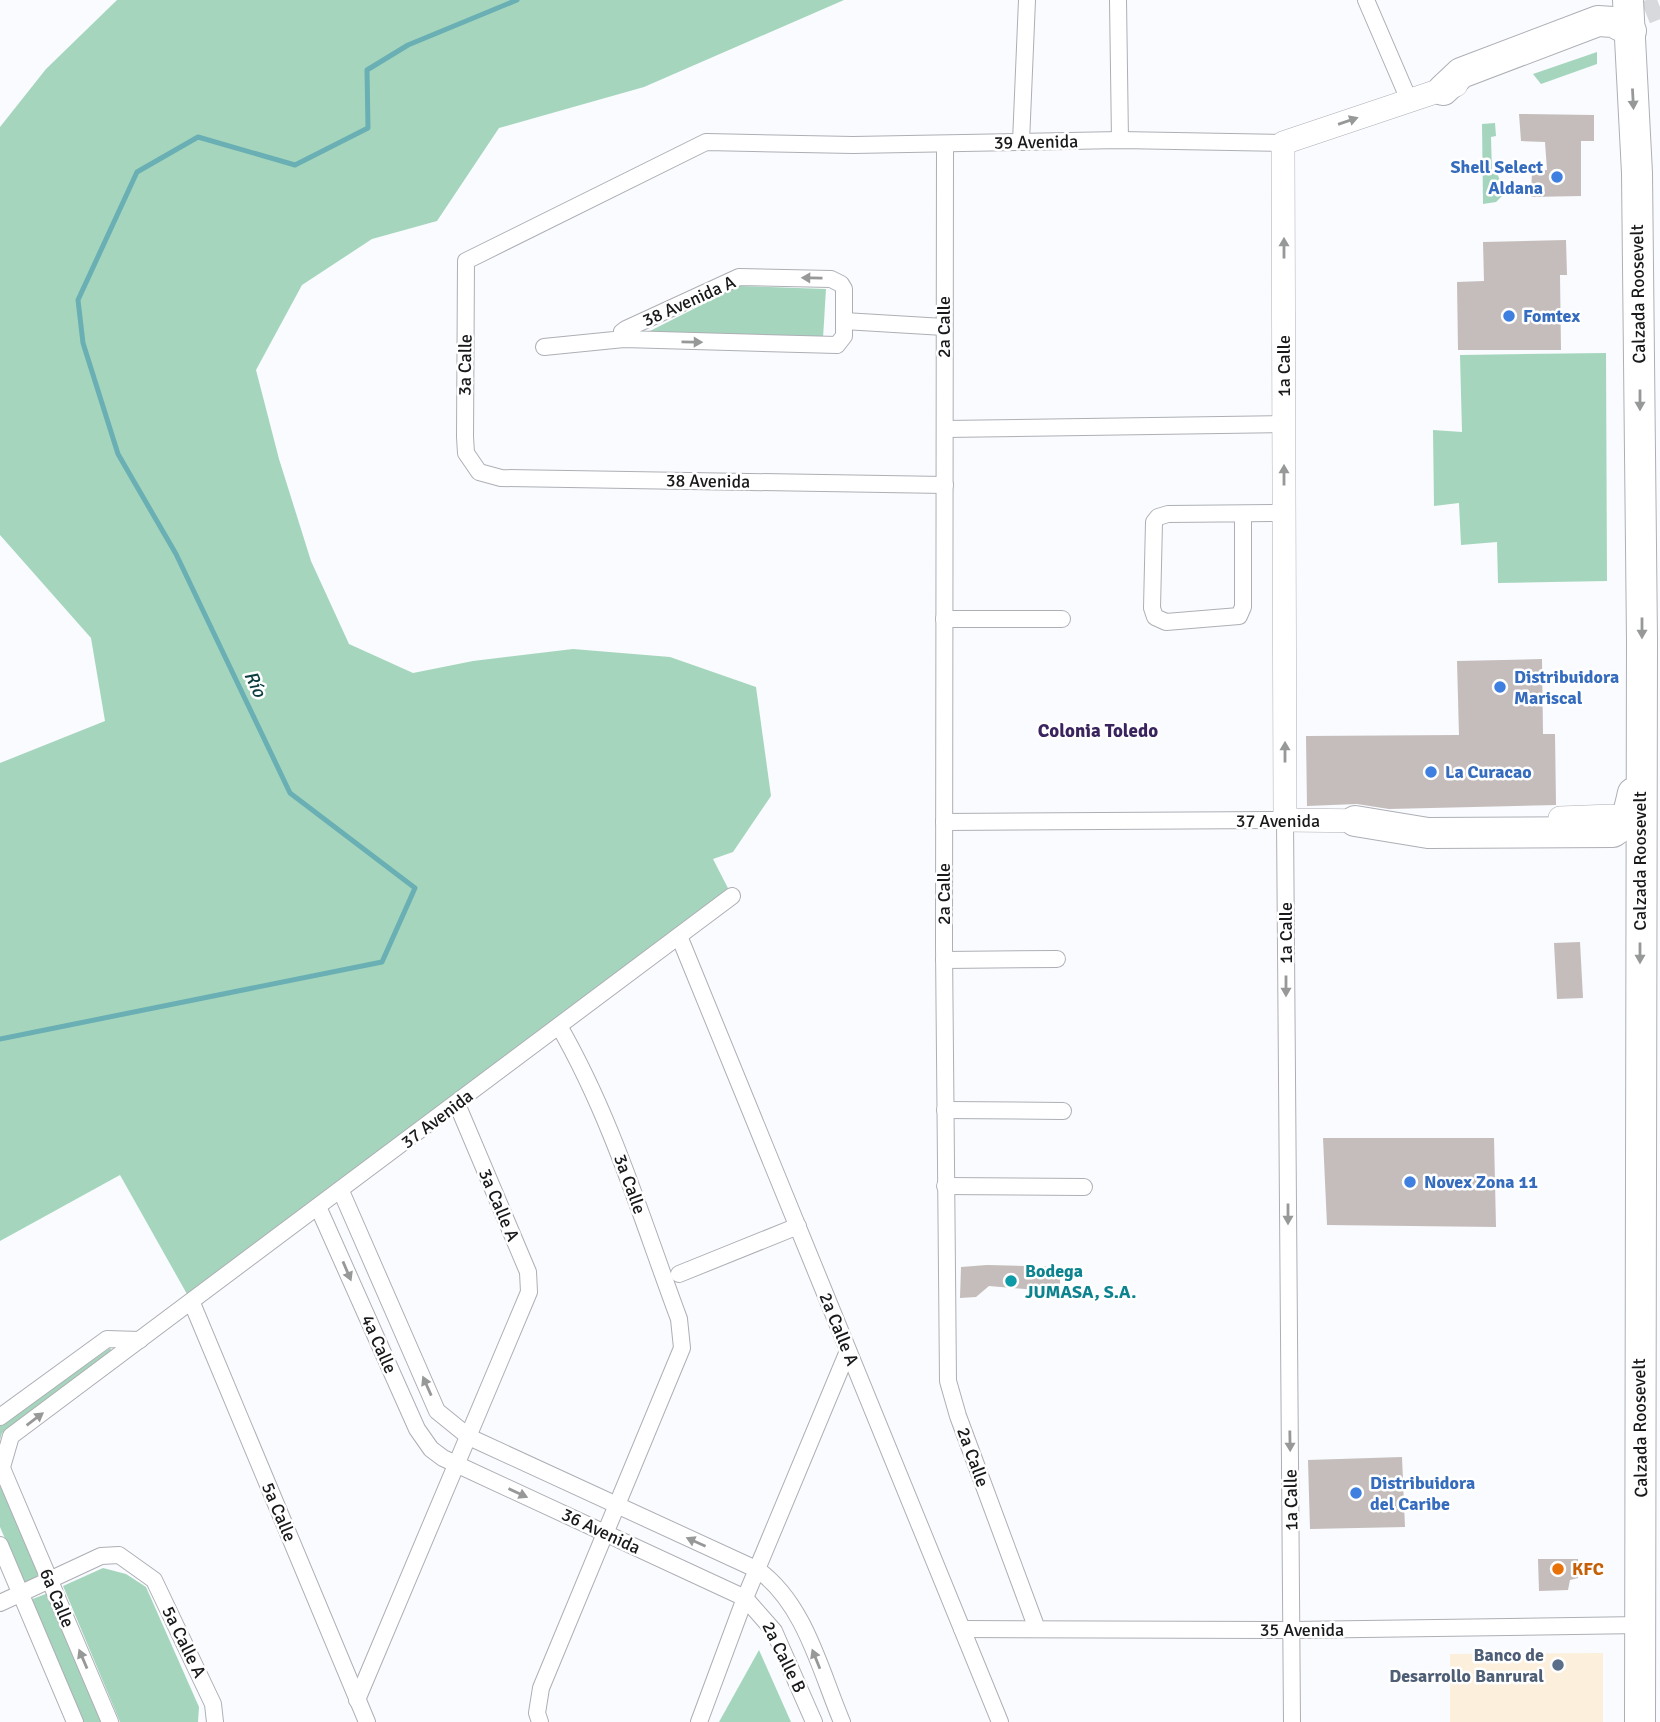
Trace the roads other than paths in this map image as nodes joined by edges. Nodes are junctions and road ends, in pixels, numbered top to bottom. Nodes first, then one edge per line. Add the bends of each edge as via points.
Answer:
1 (1027, 0) edge
2 (1118, 0) edge
3 (1366, 0) edge
4 (1628, 0) edge
5 (1622, 28) junction
6 (1443, 90) joint
7 (1409, 100) junction
8 (1120, 140) junction
9 (1021, 142) junction
10 (1283, 143) junction
11 (945, 144) junction
12 (466, 261) joint
13 (844, 321) junction
14 (944, 327) junction
15 (624, 339) junction
16 (544, 347) dead end
17 (1284, 424) junction
18 (945, 429) junction
19 (473, 467) joint
20 (945, 485) junction
21 (1284, 513) junction
22 (1243, 514) junction
23 (944, 619) junction
24 (1062, 619) dead end
25 (1640, 769) junction
26 (1612, 816) dead end
27 (1285, 820) junction
28 (1355, 821) junction
29 (944, 822) junction
30 (732, 896) dead end
31 (679, 936) junction
32 (1057, 959) dead end
33 (944, 960) junction
34 (559, 1026) junction
35 (457, 1104) junction
36 (945, 1110) junction
37 (1063, 1111) dead end
38 (1650, 1184) edge
39 (945, 1186) junction
40 (1084, 1186) dead end
41 (341, 1191) junction
42 (319, 1209) junction
43 (798, 1226) junction
44 (680, 1274) dead end
45 (192, 1303) junction
46 (140, 1340) junction
47 (848, 1351) junction
48 (0, 1417) edge
49 (469, 1437) junction
50 (456, 1464) junction
51 (4, 1474) joint
52 (617, 1507) junction
53 (606, 1534) junction
54 (0, 1545) edge
55 (758, 1570) junction
56 (50, 1580) junction
57 (21, 1593) junction
58 (746, 1598) junction
59 (0, 1604) edge
60 (1651, 1626) edge
61 (962, 1629) junction
62 (1037, 1629) junction
63 (1292, 1630) junction
64 (357, 1700) junction
65 (538, 1717) edge
66 (75, 1722) edge
67 (110, 1722) edge
68 (215, 1722) edge
69 (367, 1722) edge
70 (699, 1722) edge
71 (814, 1722) edge
72 (842, 1722) edge
73 (1000, 1722) edge
74 (1292, 1722) edge
75 (1640, 1722) edge

1 - 9 street
2 - 8 street
3 - 7 street
4 - 5 highway, Calzada Roosevelt
5 - 6 highway via 1598,21 1461,73
5 -> 25 highway, Calzada Roosevelt via 1639,330
6 - 7 street, 39 Avenida
10 -> 7 street, 39 Avenida
8 - 9 street, 39 Avenida
8 - 10 street, 39 Avenida
9 - 11 street, 39 Avenida
17 -> 10 street, 1a Calle
11 - 12 street, 39 Avenida via 706,142
11 - 14 street, 2a Calle
12 - 19 street, 3a Calle via 465,437
13 - 14 street
15 -> 13 street, 38 Avenida A via 836,345 843,340
13 -> 15 street, 38 Avenida A via 844,289 837,281 739,277 626,329
14 - 18 street, 2a Calle
15 - 16 street
17 - 18 street
21 -> 17 street, 1a Calle
18 - 20 street, 2a Calle
19 - 20 street, 38 Avenida via 501,478
20 - 23 street, 2a Calle
21 - 22 street
27 -> 21 street, 1a Calle
22 - 22 street via 1158,517 1154,522 1155,617 1166,622 1239,616 1243,607
23 - 24 street
23 - 29 street, 2a Calle
25 - 28 highway via 1627,817 1613,832 1428,833
25 -> 38 highway, Calzada Roosevelt
26 - 28 street, 37 Avenida
27 - 28 street, 37 Avenida
27 - 29 street, 37 Avenida
27 -> 63 street, 1a Calle
29 - 33 street, 2a Calle
30 - 31 street, 37 Avenida
31 - 34 street, 37 Avenida
31 - 43 street, 2a Calle A
32 - 33 street
33 - 36 street, 2a Calle
34 - 35 street, 37 Avenida
34 - 52 street, 3a Calle via 613,1137 679,1319 682,1348
35 - 41 street, 37 Avenida
35 - 49 street, 3a Calle A via 528,1272 529,1292
36 - 37 street
36 - 39 street, 2a Calle
38 - 60 highway, Calzada Roosevelt
39 - 40 street
39 - 62 street, 2a Calle via 948,1381
41 - 42 street, 37 Avenida
49 -> 41 street, 4a Calle via 438,1411
42 - 45 street, 37 Avenida
42 -> 50 street, 4a Calle via 417,1429 431,1449
43 - 44 street
43 - 47 street, 2a Calle A
45 - 46 street, 37 Avenida
45 - 64 street, 5a Calle
46 - 48 street via 107,1339
51 -> 46 street, 37 Avenida via 11,1437
47 - 55 street
47 - 61 street, 2a Calle A
49 - 50 street, 3a Calle A
49 - 52 street, 36 Avenida
50 -> 53 street, 36 Avenida
50 - 64 street, 3a Calle A
51 - 56 street, 6a Calle
52 - 53 street
55 -> 52 street, 36 Avenida
53 - 58 street, 36 Avenida
53 - 65 street via 541,1688
54 - 57 street, 6a Calle
55 - 58 street
72 -> 55 street via 799,1618 775,1582
56 - 57 street
67 -> 56 street, 6a Calle
56 - 68 street, 5a Calle A via 101,1556 119,1555 154,1580 213,1704
57 - 59 street
57 - 66 street, 6a Calle
58 - 70 street
58 - 71 street, 2a Calle B via 774,1631
60 - 63 street, 35 Avenida
60 - 75 highway, Calzada Roosevelt
61 - 62 street, 35 Avenida
61 - 73 street, 2a Calle A
62 - 63 street, 35 Avenida
63 - 74 street, 1a Calle
64 - 69 street, 5a Calle

